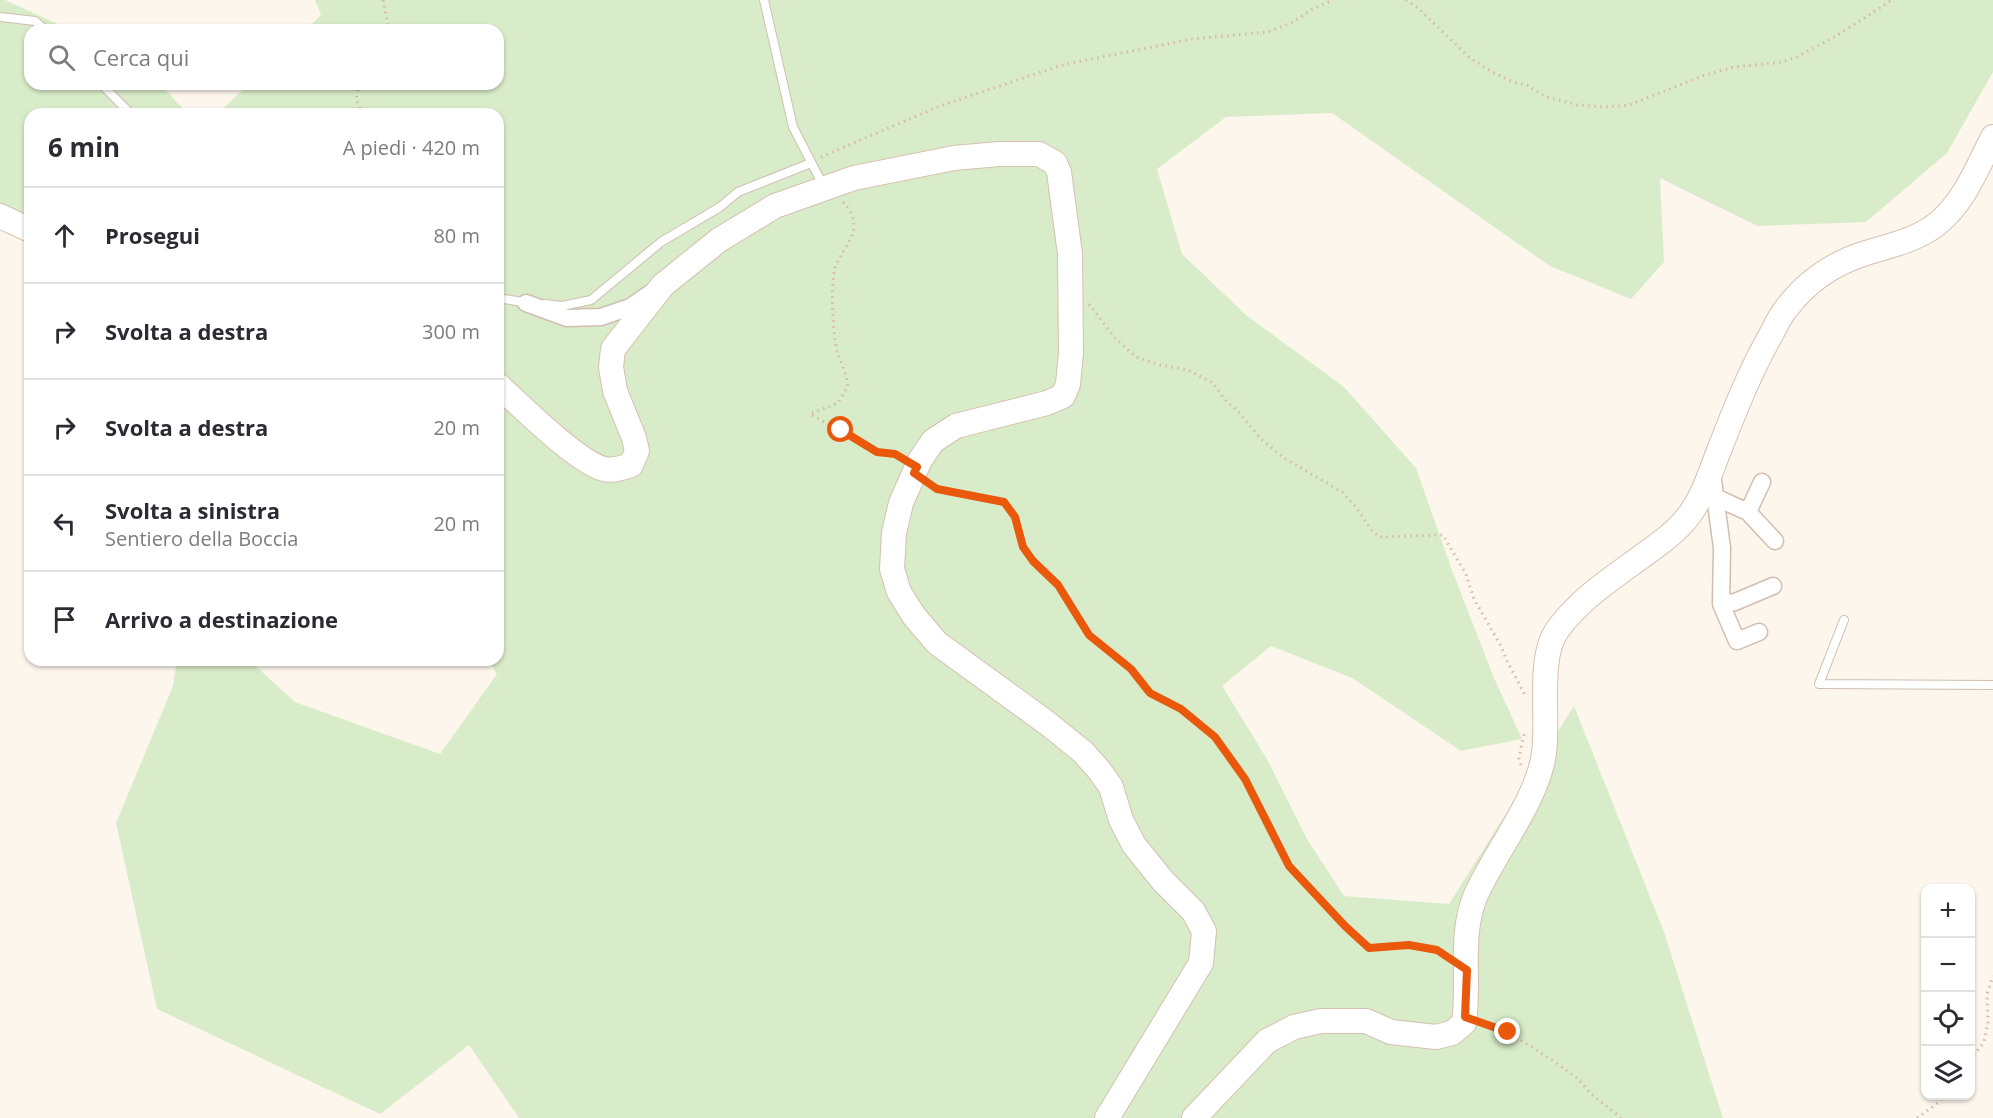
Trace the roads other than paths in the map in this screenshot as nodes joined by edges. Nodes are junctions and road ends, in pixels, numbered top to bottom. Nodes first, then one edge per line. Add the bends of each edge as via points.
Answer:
1 (764, 0) edge
2 (0, 17) edge
3 (38, 24) edge
4 (107, 90) edge
5 (124, 108) edge
6 (1993, 137) edge
7 (811, 163) junction
8 (828, 187) junction
9 (0, 216) edge
10 (24, 227) edge
11 (663, 285) junction
12 (504, 299) edge
13 (526, 303) junction
14 (504, 390) edge
15 (1711, 470) junction
16 (1762, 482) dead end
17 (1715, 496) junction
18 (1748, 512) junction
19 (1775, 541) dead end
20 (1773, 586) dead end
21 (1721, 604) junction
22 (1844, 620) dead end
23 (1760, 632) dead end
24 (1993, 686) edge
25 (1107, 1118) edge
26 (1194, 1118) edge

1 - 7 lane via 793,127
2 - 3 lane
4 - 5 lane
6 - 15 street via 1968,186 1935,226 1912,239 1838,264 1811,281 1785,309 1742,393
7 - 8 lane
7 - 13 lane via 738,192 661,242 591,300 562,306
8 - 11 street via 775,206 719,240
8 - 25 street via 954,158 999,154 1039,154 1055,163 1059,172 1070,254 1071,353 1063,396 956,426 933,441 901,502 892,569 899,592 938,644 1083,752 1111,788 1134,845 1193,911 1204,931 1201,963
9 - 10 street
11 - 13 street via 630,307 602,317 567,318
11 - 14 street via 613,349 610,367 615,391 637,451 631,465 604,469 592,464
12 - 13 lane
15 - 17 street
15 - 26 street via 1690,513 1672,535 1578,605 1556,632 1547,652 1544,757 1530,794 1469,915 1464,1023 1452,1033 1436,1038 1391,1032 1366,1021 1321,1021 1294,1027 1267,1041
16 - 18 street
17 - 18 street
17 - 21 street via 1722,548
18 - 19 street
20 - 21 street
21 - 23 street via 1737,641
22 - 24 lane via 1819,684

